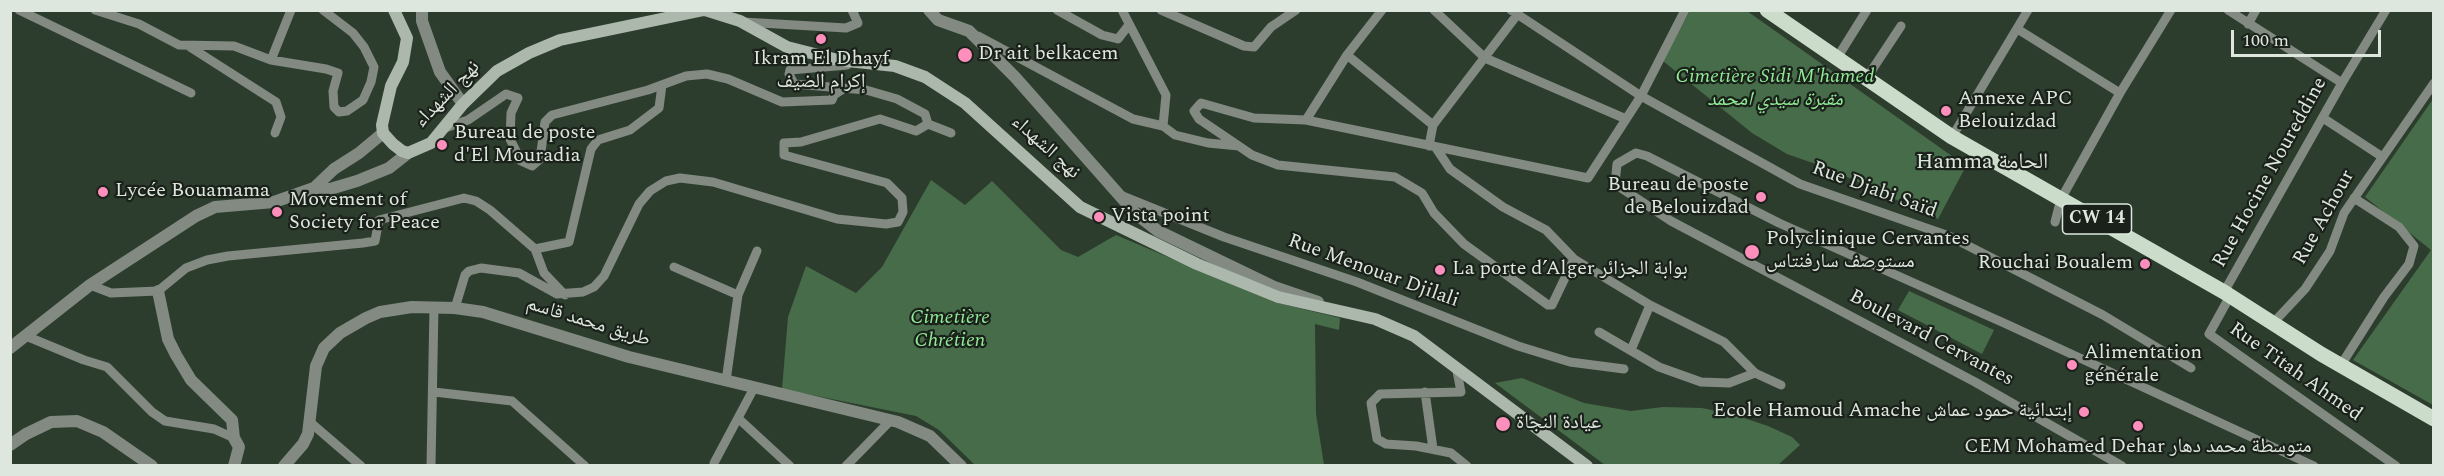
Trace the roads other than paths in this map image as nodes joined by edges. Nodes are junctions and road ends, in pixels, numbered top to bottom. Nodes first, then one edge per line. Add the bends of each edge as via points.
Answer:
1 (19, 10) edge
2 (95, 10) edge
3 (291, 10) edge
4 (323, 10) edge
5 (394, 10) edge
6 (422, 10) edge
7 (705, 10) edge
8 (852, 10) edge
9 (928, 10) edge
10 (1057, 10) edge
11 (1122, 10) edge
12 (1161, 10) edge
13 (1296, 10) edge
14 (1382, 10) edge
15 (1434, 10) edge
16 (1685, 10) edge
17 (1867, 10) edge
18 (2028, 10) edge
19 (2171, 10) edge
20 (2228, 10) edge
21 (2256, 10) edge
22 (2386, 10) edge
23 (1514, 13) edge
24 (1775, 13) edge
25 (740, 21) junction
26 (2248, 24) junction
27 (1128, 26) junction
28 (1901, 26) dead end
29 (2019, 30) junction
30 (969, 31) junction
31 (190, 46) junction
32 (1347, 55) junction
33 (1485, 58) junction
34 (1837, 58) junction
35 (271, 60) junction
36 (865, 63) junction
37 (1866, 79) junction
38 (2342, 83) junction
39 (2433, 83) edge
40 (662, 85) junction
41 (844, 89) junction
42 (191, 93) dead end
43 (2120, 93) junction
44 (1641, 96) junction
45 (463, 104) junction
46 (2323, 118) junction
47 (1626, 119) junction
48 (1306, 120) junction
49 (928, 124) junction
50 (1433, 125) junction
51 (1163, 126) junction
52 (445, 128) junction
53 (383, 133) junction
54 (275, 134) dead end
55 (951, 134) dead end
56 (1952, 137) junction
57 (1241, 146) junction
58 (1432, 147) junction
59 (408, 153) junction
60 (2381, 156) junction
61 (314, 188) junction
62 (1114, 193) junction
63 (2354, 198) junction
64 (2061, 199) junction
65 (2055, 222) dead end
66 (535, 249) junction
67 (757, 251) dead end
68 (1574, 259) junction
69 (674, 267) dead end
70 (90, 285) junction
71 (158, 291) junction
72 (2227, 294) junction
73 (565, 295) junction
74 (738, 295) junction
75 (1650, 305) junction
76 (434, 307) junction
77 (455, 308) junction
78 (1362, 316) junction
79 (2274, 322) junction
80 (1599, 333) dead end
81 (26, 336) junction
82 (10, 348) edge
83 (1631, 350) junction
84 (2341, 365) junction
85 (1456, 366) junction
86 (2191, 368) dead end
87 (1624, 369) dead end
88 (1755, 373) junction
89 (726, 381) junction
90 (1781, 385) dead end
91 (754, 388) junction
92 (434, 392) junction
93 (1425, 392) junction
94 (739, 419) junction
95 (2433, 419) edge
96 (891, 420) junction
97 (311, 423) junction
98 (234, 438) junction
99 (10, 445) edge
100 (1432, 449) junction
101 (714, 463) dead end
102 (580, 464) edge
103 (152, 465) edge
104 (234, 465) edge
105 (284, 465) edge
106 (361, 465) edge
107 (431, 465) edge
108 (790, 465) edge
109 (846, 465) edge
110 (961, 465) edge
111 (1467, 465) edge
112 (1587, 465) edge
113 (2122, 465) edge
114 (2314, 465) edge
115 (2396, 465) edge

1 - 42 street
2 - 31 street
3 - 35 street
4 - 35 street via 353,33 374,67 363,100 339,112 334,106 333,91 338,73
5 - 53 main road, نهج الشهداء via 407,38 403,62 383,117
6 - 45 street via 422,21 440,72
7 - 25 main road, نهج الشهداء
7 - 45 main road, نهج الشهداء via 560,40 497,71
8 - 25 street via 858,23 846,28
9 - 30 street via 938,20
10 - 27 street via 1113,38 1118,39
11 - 27 street
12 - 13 street via 1244,46 1254,46 1271,27
14 - 32 street
15 - 33 street
16 - 44 street
17 - 34 street
18 - 29 street
19 - 43 street
20 - 26 street
21 - 26 street
22 - 38 street, Rue Hocine Noureddine
23 - 33 street
23 - 44 street, Rue Djabi Saïd
24 - 34 main road, CW 14
25 - 36 main road, نهج الشهداء via 787,47
26 - 38 street
27 - 51 street via 1166,94
28 - 37 street
29 - 43 street
29 - 56 street
30 - 51 street via 1133,119
30 - 62 street via 1059,125
31 - 35 street via 234,46
31 - 54 street via 276,102 281,117
32 - 48 street
32 - 50 street
33 - 47 street
33 - 50 street
34 - 37 main road, CW 14
36 - 41 street via 790,70 794,84
36 - 78 main road, نهج الشهداء via 895,66 925,77 965,102 1080,207 1116,226 1278,297
37 - 56 main road, CW 14
38 - 46 street, Rue Hocine Noureddine
39 - 60 street, Rue Achour
40 - 41 street via 686,76 707,74 729,79 782,102 832,100
40 - 52 street via 552,115 545,123 540,159 532,166 520,161 510,139 511,113 518,98 506,94 468,120
40 - 66 street via 659,108 630,130 598,140 591,149 569,242
41 - 49 street via 866,90 897,99 925,114
43 - 64 street
44 - 47 street
44 - 86 street, Rue Djabi Saïd via 1800,184 1949,236 2103,315
45 - 52 main road, نهج الشهداء
46 - 60 street
46 - 72 street, Rue Hocine Noureddine
47 - 58 street via 1588,178
48 - 57 street via 1254,118 1198,104 1194,113 1199,119
48 - 58 street
49 - 55 street
49 - 73 street via 916,131 880,119 801,142 784,143 784,155 887,183 902,198 901,218 893,224 837,219 713,182 680,178 666,181 639,204 604,276 583,292
50 - 58 street
51 - 57 street via 1175,135
52 - 59 main road, نهج الشهداء via 431,143
53 - 59 main road, نهج الشهداء
53 - 61 street
56 - 64 main road, CW 14
57 - 68 street via 1251,155 1278,165 1395,177 1422,193 1434,213 1464,244 1548,305 1556,301
58 - 68 street via 1470,186 1546,230
59 - 61 street via 389,168 357,182 330,189
60 - 63 street, Rue Achour
61 - 70 street via 274,202 215,207
62 - 78 street via 1158,231 1274,287
62 - 87 street, Rue Menouar Djilali via 1518,346 1570,362
63 - 79 street, Rue Achour via 2330,251 2305,289
63 - 84 street via 2399,227 2414,246 2409,264
64 - 65 street
64 - 72 main road, CW 14
66 - 71 street via 476,201 453,199 379,220 375,241 207,260 186,268
66 - 73 street via 544,273
67 - 74 street
68 - 75 street
69 - 74 street
70 - 71 street via 122,294
70 - 81 street
71 - 98 street via 168,339 176,356 191,380 232,420
72 - 79 main road, CW 14
72 - 115 street, Rue Titah Ahmed via 2209,334
73 - 77 street via 519,273 481,268 465,275
74 - 89 street
75 - 83 street
75 - 88 street via 1724,342
76 - 77 street, طريق محمد قاسم
76 - 92 street
76 - 97 street, طريق محمد قاسم via 380,312 330,340 316,366
77 - 89 street, طريق محمد قاسم
78 - 85 main road, نهج الشهداء via 1414,336
79 - 84 main road, CW 14
80 - 83 street
81 - 82 street
81 - 98 street via 107,367 165,421 214,429
83 - 88 street via 1659,367 1701,382 1729,383
84 - 95 main road, CW 14
85 - 93 street via 1461,392
85 - 112 main road, نهج الشهداء
88 - 90 street
89 - 91 street, طريق محمد قاسم
91 - 94 street
91 - 96 street, طريق محمد قاسم
92 - 102 street via 512,401
92 - 107 street
93 - 100 street
93 - 100 street via 1380,394 1371,403 1377,439 1386,444
94 - 101 street
94 - 108 street
96 - 109 street
96 - 110 street, طريق محمد قاسم via 930,436
97 - 105 street, طريق محمد قاسم via 303,444
97 - 106 street
98 - 104 street via 239,447
99 - 103 street via 45,424 77,421 103,432
100 - 111 street via 1451,453
113 - 114 street, Boulevard Cervantes via 1975,382 1671,221 1615,184 1617,164 1636,153 1647,156 1779,223

